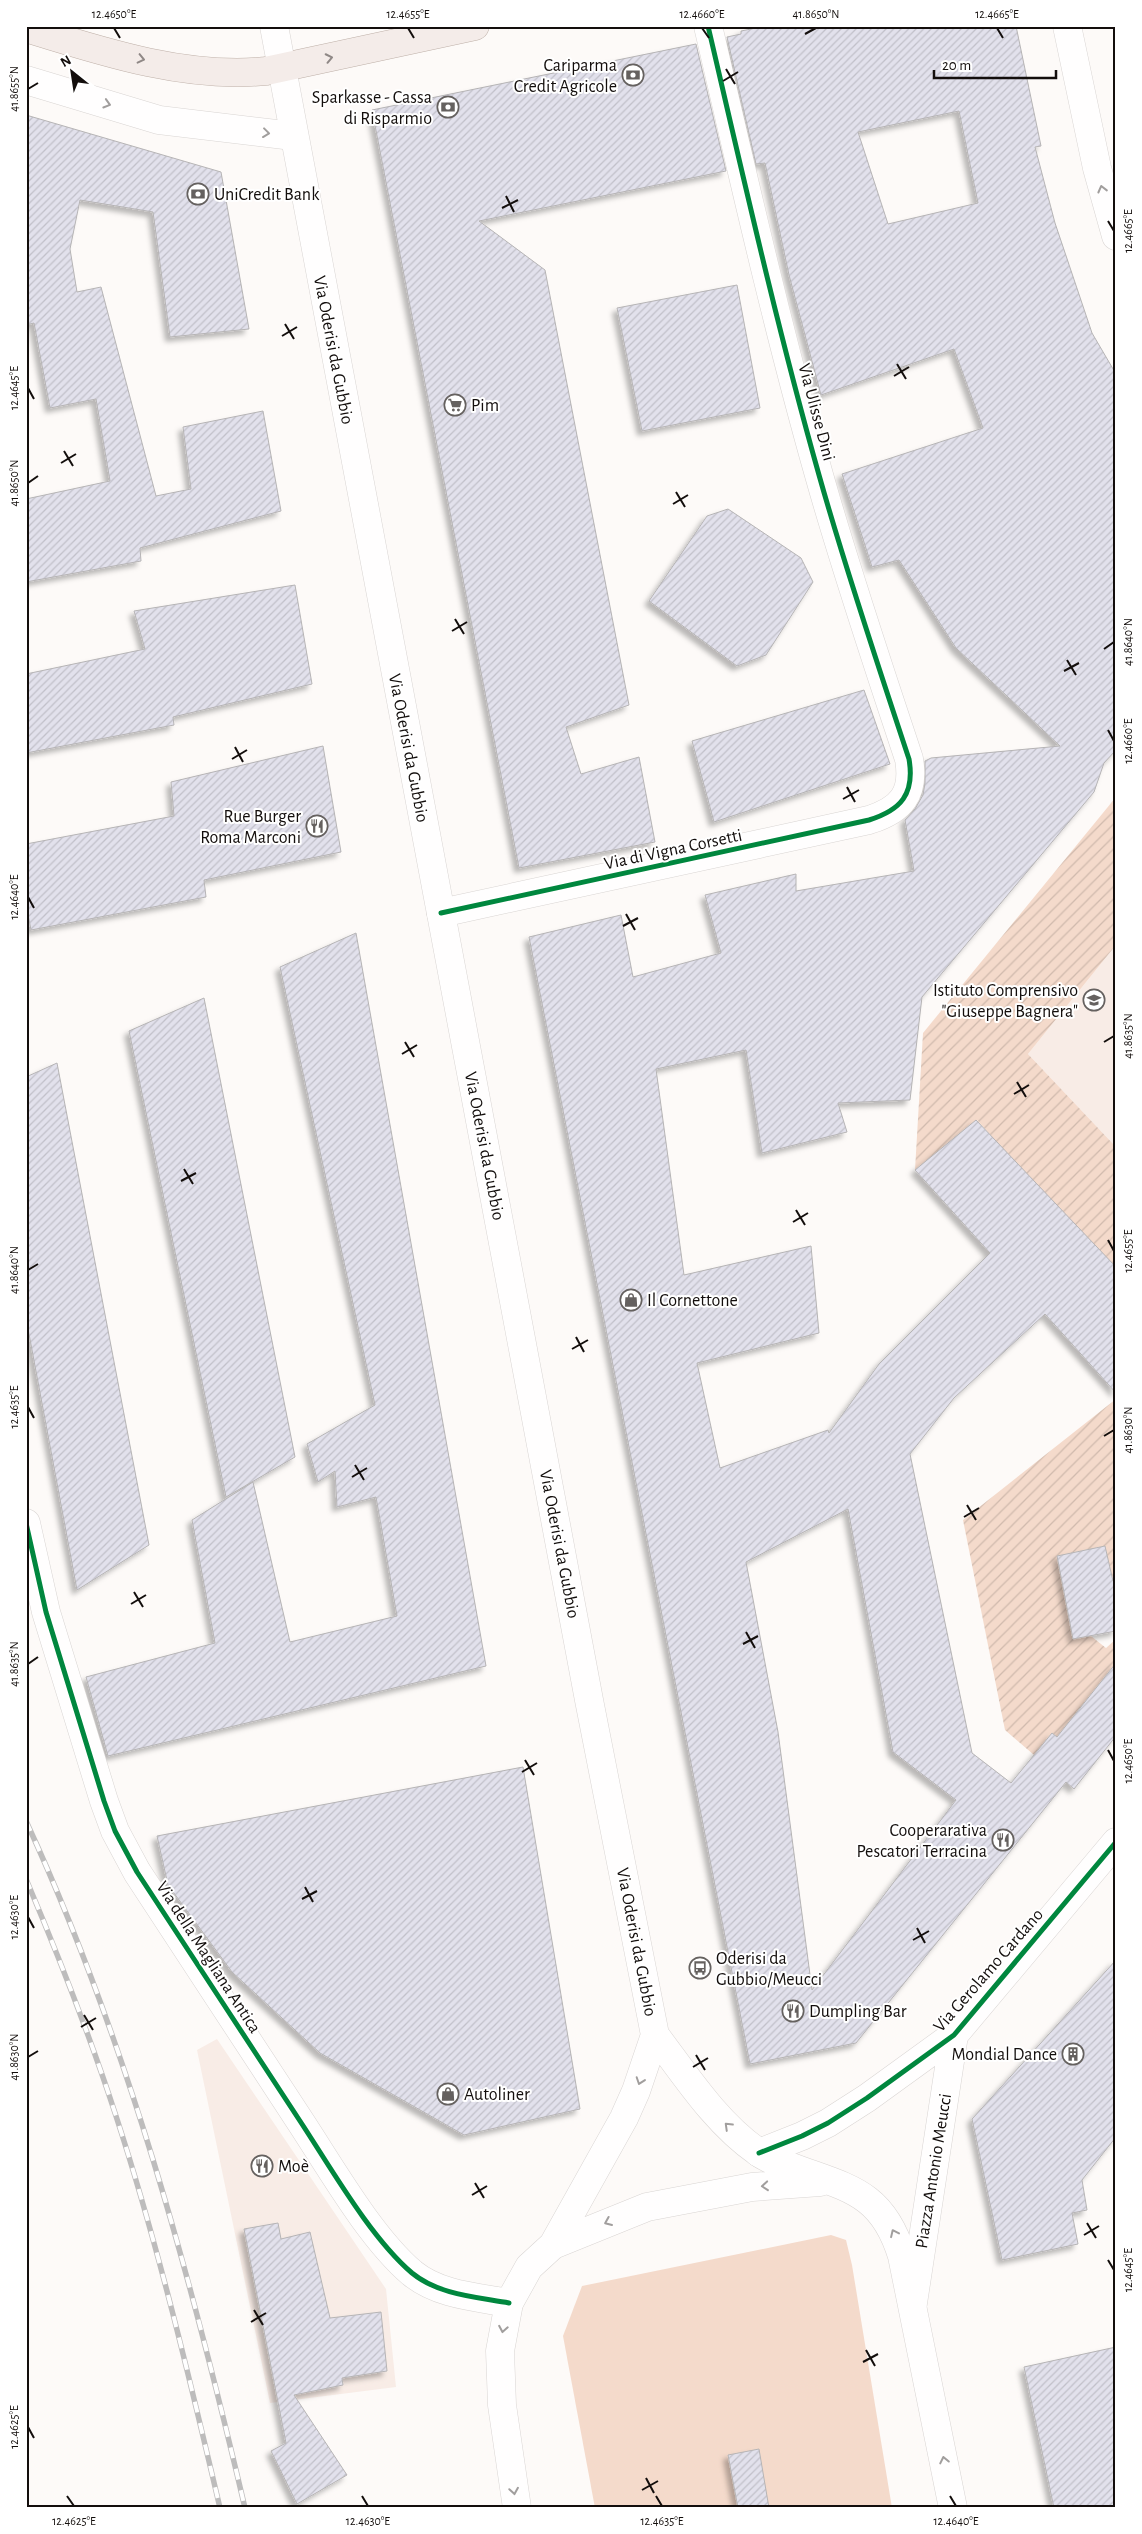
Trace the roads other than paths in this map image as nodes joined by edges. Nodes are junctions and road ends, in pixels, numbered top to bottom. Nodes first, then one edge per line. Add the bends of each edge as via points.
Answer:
1 (274, 26) edge
2 (475, 26) edge
3 (708, 26) edge
4 (1066, 26) edge
5 (26, 28) edge
6 (281, 68) junction
7 (26, 80) edge
8 (293, 136) junction
9 (1116, 236) edge
10 (904, 799) joint
11 (441, 913) junction
12 (26, 1523) edge
13 (1116, 1842) edge
14 (656, 2035) junction
15 (954, 2035) junction
16 (759, 2153) junction
17 (831, 2181) junction
18 (553, 2245) junction
19 (508, 2303) junction
20 (912, 2307) junction
21 (517, 2508) edge
22 (953, 2508) edge

1 - 6 street, Via Oderisi da Gubbio
6 -> 2 main road
3 - 10 street, Via Ulisse Dini via 763,263 812,448 909,760 910,787
9 -> 4 street via 1097,168
5 -> 6 main road via 201,71 245,74
6 - 8 street, Via Oderisi da Gubbio
7 -> 8 street via 160,120
8 - 11 street, Via Oderisi da Gubbio
10 - 11 street, Via di Vigna Corsetti via 882,816 869,820
11 - 14 street, Via Oderisi da Gubbio via 589,1700
12 - 19 street, Via della Magliana Antica via 46,1612 104,1801 115,1831 137,1872 349,2195 393,2254 432,2286
13 - 15 street, Via Gerolamo Cardano
16 -> 14 street via 709,2105
14 -> 18 street, Via Oderisi da Gubbio via 624,2118
15 - 16 street, Via Gerolamo Cardano via 828,2123
15 - 20 street, Piazza Antonio Meucci
16 - 17 street
17 -> 18 street, Piazza Antonio Meucci via 752,2187 666,2202
20 -> 17 street, Piazza Antonio Meucci via 902,2256 889,2223 866,2198
18 - 19 street, Piazza Antonio Meucci via 529,2267
19 -> 21 street, Piazza Antonio Meucci via 499,2371
22 -> 20 street, Piazza Antonio Meucci

